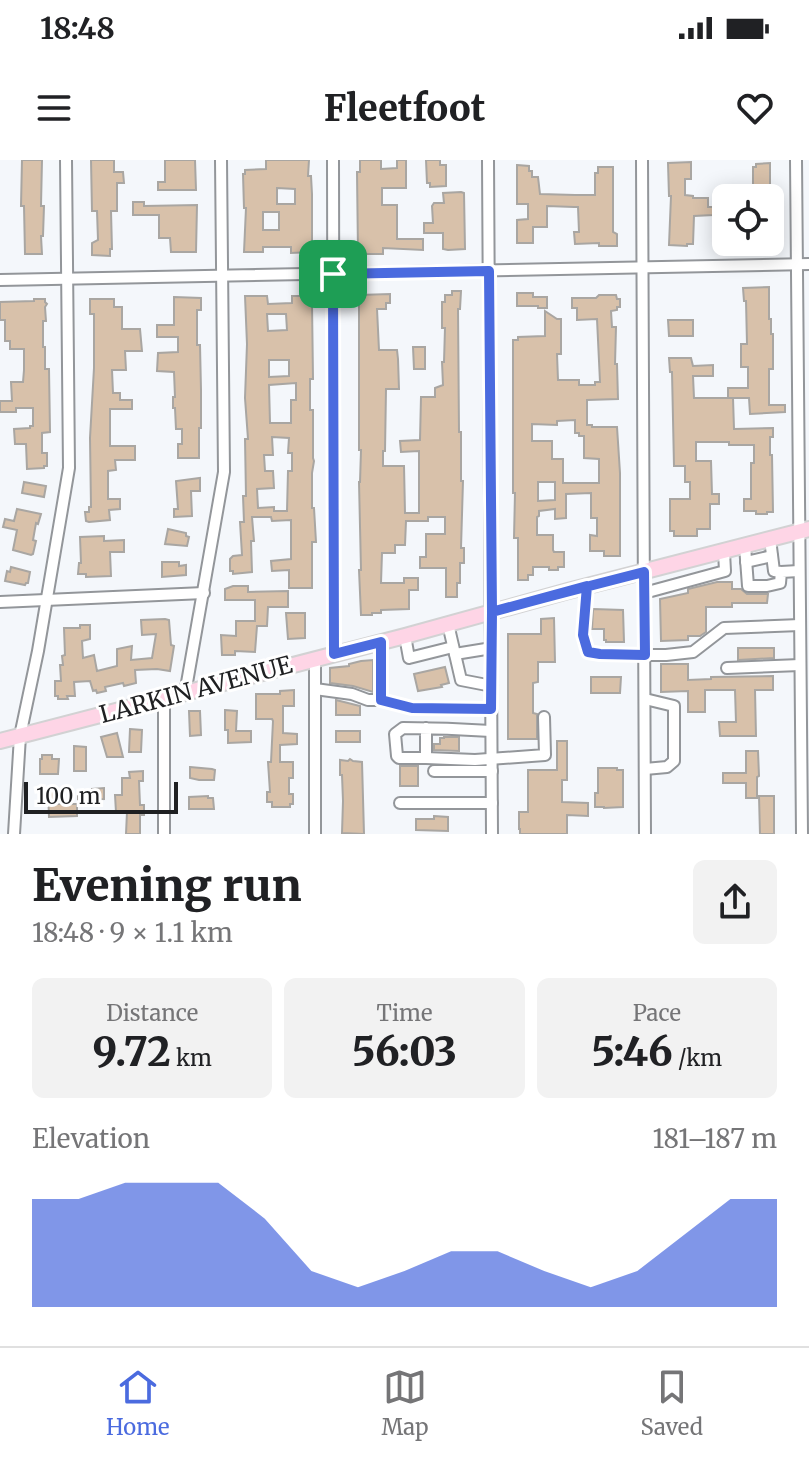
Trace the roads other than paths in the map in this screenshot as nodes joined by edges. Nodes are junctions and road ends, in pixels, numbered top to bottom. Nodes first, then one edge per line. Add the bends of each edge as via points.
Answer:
1 (66, 160) edge
2 (221, 160) edge
3 (333, 160) edge
4 (488, 160) edge
5 (642, 160) edge
6 (796, 160) edge
7 (804, 264) edge
8 (643, 268) junction
9 (489, 271) junction
10 (333, 274) junction
11 (224, 276) junction
12 (69, 278) junction
13 (0, 280) edge
14 (804, 531) edge
15 (770, 539) junction
16 (745, 546) junction
17 (724, 552) junction
18 (772, 556) junction
19 (746, 562) junction
20 (799, 571) junction
21 (644, 572) junction
22 (781, 572) junction
23 (587, 586) junction
24 (204, 593) junction
25 (644, 593) junction
26 (46, 599) junction
27 (0, 602) edge
28 (492, 612) junction
29 (448, 624) junction
30 (800, 625) junction
31 (405, 636) junction
32 (381, 642) junction
33 (492, 648) junction
34 (454, 650) junction
35 (334, 654) junction
36 (645, 655) junction
37 (315, 659) junction
38 (800, 665) junction
39 (727, 668) dead end
40 (492, 686) junction
41 (315, 689) junction
42 (185, 694) junction
43 (164, 699) junction
44 (645, 699) junction
45 (381, 700) junction
46 (491, 709) junction
47 (544, 717) dead end
48 (426, 728) junction
49 (491, 731) junction
50 (20, 736) junction
51 (0, 741) edge
52 (426, 758) junction
53 (492, 758) junction
54 (645, 769) junction
55 (434, 771) dead end
56 (492, 771) junction
57 (400, 803) dead end
58 (492, 803) junction
59 (14, 834) edge
60 (164, 834) edge
61 (315, 834) edge
62 (492, 834) edge
63 (645, 834) edge
64 (802, 834) edge

1 - 12 street
2 - 11 street
3 - 10 street
4 - 9 street
5 - 8 street
6 - 7 street
7 - 8 street
7 - 14 street
8 - 9 street
8 - 21 street
9 - 10 street
9 - 28 street
10 - 11 street
10 - 35 street
11 - 12 street
11 - 24 street via 224,472
12 - 13 street
12 - 26 street via 69,468
14 - 15 main road, LARKIN AVENUE
14 - 20 street
15 - 16 main road, LARKIN AVENUE
15 - 18 street
16 - 17 main road, LARKIN AVENUE
16 - 19 street
17 - 21 main road, LARKIN AVENUE
17 - 25 street via 725,571
18 - 19 street
18 - 22 street via 774,571
19 - 22 street via 748,586 780,583
20 - 22 street
20 - 30 street
21 - 23 main road, LARKIN AVENUE
21 - 25 street
23 - 28 main road, LARKIN AVENUE
23 - 36 street via 583,635 588,652
24 - 26 street
24 - 42 street
25 - 36 street
26 - 27 street
26 - 50 street
28 - 29 main road, LARKIN AVENUE
28 - 33 street
29 - 31 main road, LARKIN AVENUE
29 - 34 street
30 - 36 street via 724,628 693,652
30 - 38 street
31 - 32 main road, LARKIN AVENUE
31 - 34 street via 409,658
32 - 35 main road, LARKIN AVENUE
32 - 45 street
33 - 34 street
33 - 40 street
34 - 40 street via 461,680
35 - 37 main road, LARKIN AVENUE
36 - 44 street
37 - 41 street
37 - 42 main road, LARKIN AVENUE
38 - 39 street
38 - 64 street
40 - 46 street
41 - 45 street
41 - 61 street
42 - 43 main road, LARKIN AVENUE
43 - 50 main road, LARKIN AVENUE
43 - 60 street
44 - 54 street
44 - 54 street via 674,706 674,761
45 - 46 street via 412,708
46 - 49 street
47 - 53 street via 545,755
48 - 49 street
48 - 52 street
48 - 52 street via 403,728 395,734 399,758
49 - 53 street
50 - 51 main road, LARKIN AVENUE
50 - 59 street
52 - 53 street
53 - 56 street
54 - 63 street
55 - 56 street
56 - 58 street
57 - 58 street
58 - 62 street

